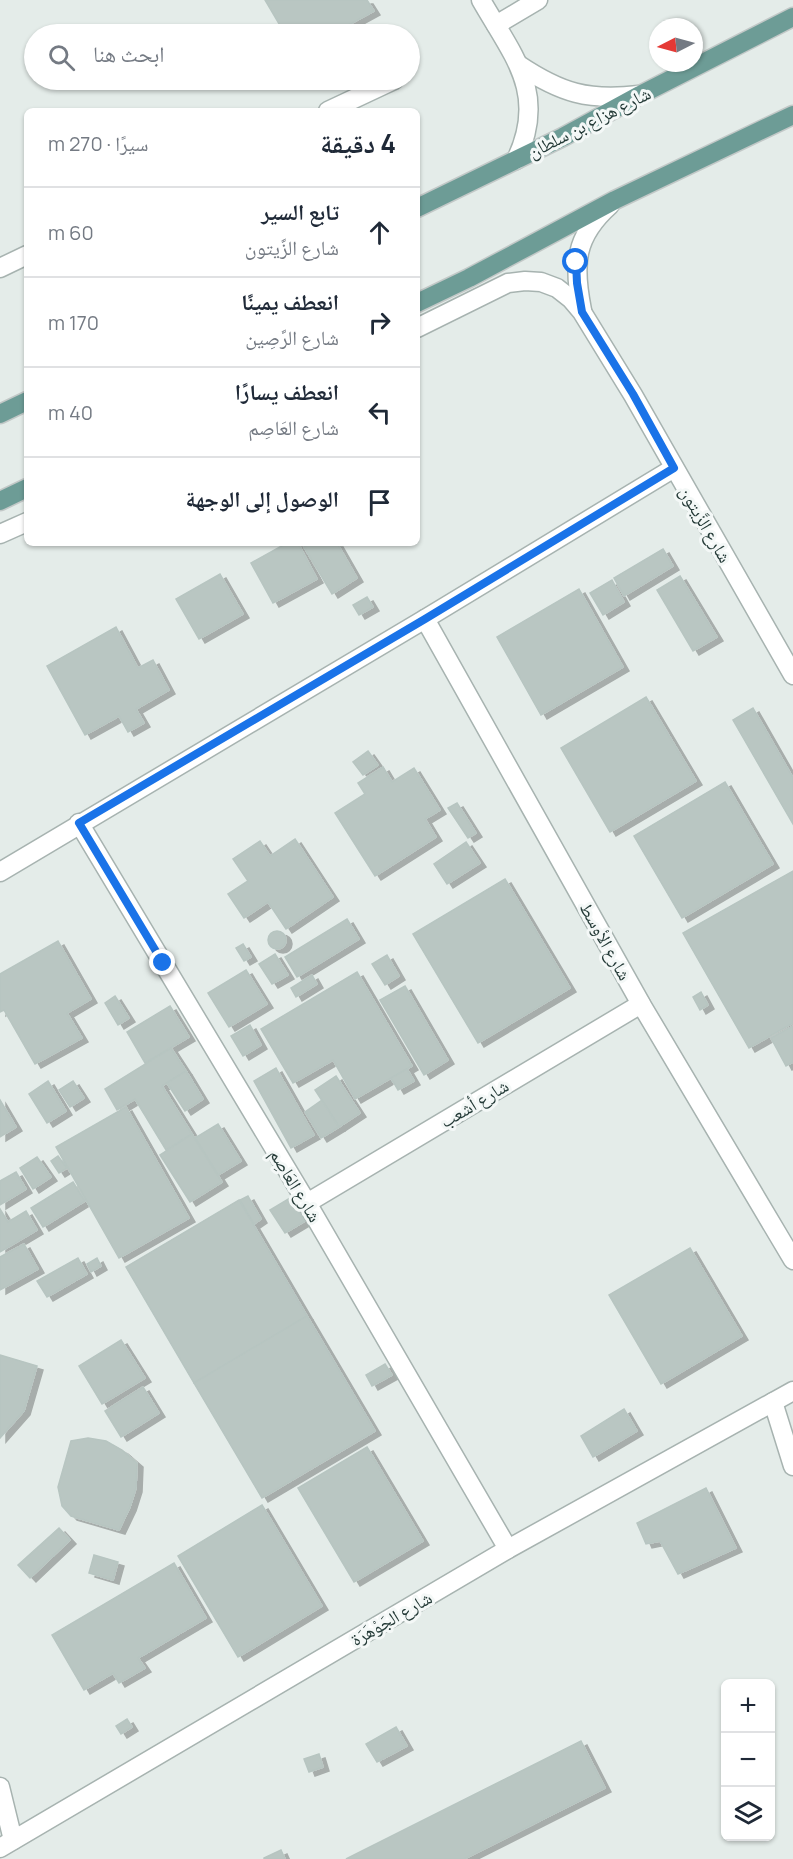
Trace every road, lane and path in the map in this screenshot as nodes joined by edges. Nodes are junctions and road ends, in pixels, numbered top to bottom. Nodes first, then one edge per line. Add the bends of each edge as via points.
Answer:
1 (481, 0) edge
2 (538, 0) edge
3 (793, 17) edge
4 (496, 25) junction
5 (519, 65) junction
6 (373, 90) edge
7 (640, 95) junction
8 (334, 108) edge
9 (793, 115) edge
10 (516, 160) junction
11 (615, 200) junction
12 (420, 207) edge
13 (24, 256) edge
14 (0, 268) edge
15 (420, 302) edge
16 (582, 312) junction
17 (420, 327) edge
18 (24, 402) edge
19 (0, 414) edge
20 (674, 468) junction
21 (24, 489) edge
22 (0, 501) edge
23 (24, 523) edge
24 (0, 534) edge
25 (425, 619) junction
26 (793, 675) edge
27 (79, 823) junction
28 (0, 872) edge
29 (641, 1004) junction
30 (306, 1203) junction
31 (793, 1260) edge
32 (793, 1390) edge
33 (773, 1402) junction
34 (793, 1466) edge
35 (508, 1549) junction
36 (0, 1787) edge
37 (7, 1844) edge

1 - 4 street
2 - 4 street
3 - 7 main road, شارع هزاع بن سلطان
4 - 5 street
5 - 7 street via 556,87 577,94
5 - 10 street via 526,84 529,123
6 - 8 street
7 - 10 main road, شارع هزاع بن سلطان
9 - 11 main road
10 - 12 main road, شارع هزاع بن سلطان
11 - 15 main road
11 - 16 street, شارع الزَّيتون via 596,217 576,262
13 - 14 street
16 - 17 street, شارع الزَّيتون via 557,288 525,281 508,283
16 - 20 street, شارع الزَّيتون
18 - 19 main road
20 - 25 street
20 - 26 street, شارع الزَّيتون
21 - 22 main road
23 - 24 street
25 - 27 street
25 - 29 street, شارع الأوسط
27 - 28 street
27 - 30 street, شارع العَاصِم
29 - 30 street, شارع أشعب
29 - 31 street, شارع الأوسط
30 - 35 street, شارع العَاصِم
32 - 33 street, شارع الجَوْهَرَة
33 - 34 street
33 - 35 street, شارع الجَوْهَرَة
35 - 37 street, شارع الجَوْهَرَة
36 - 37 street, شارع الجَوْهَرَة

